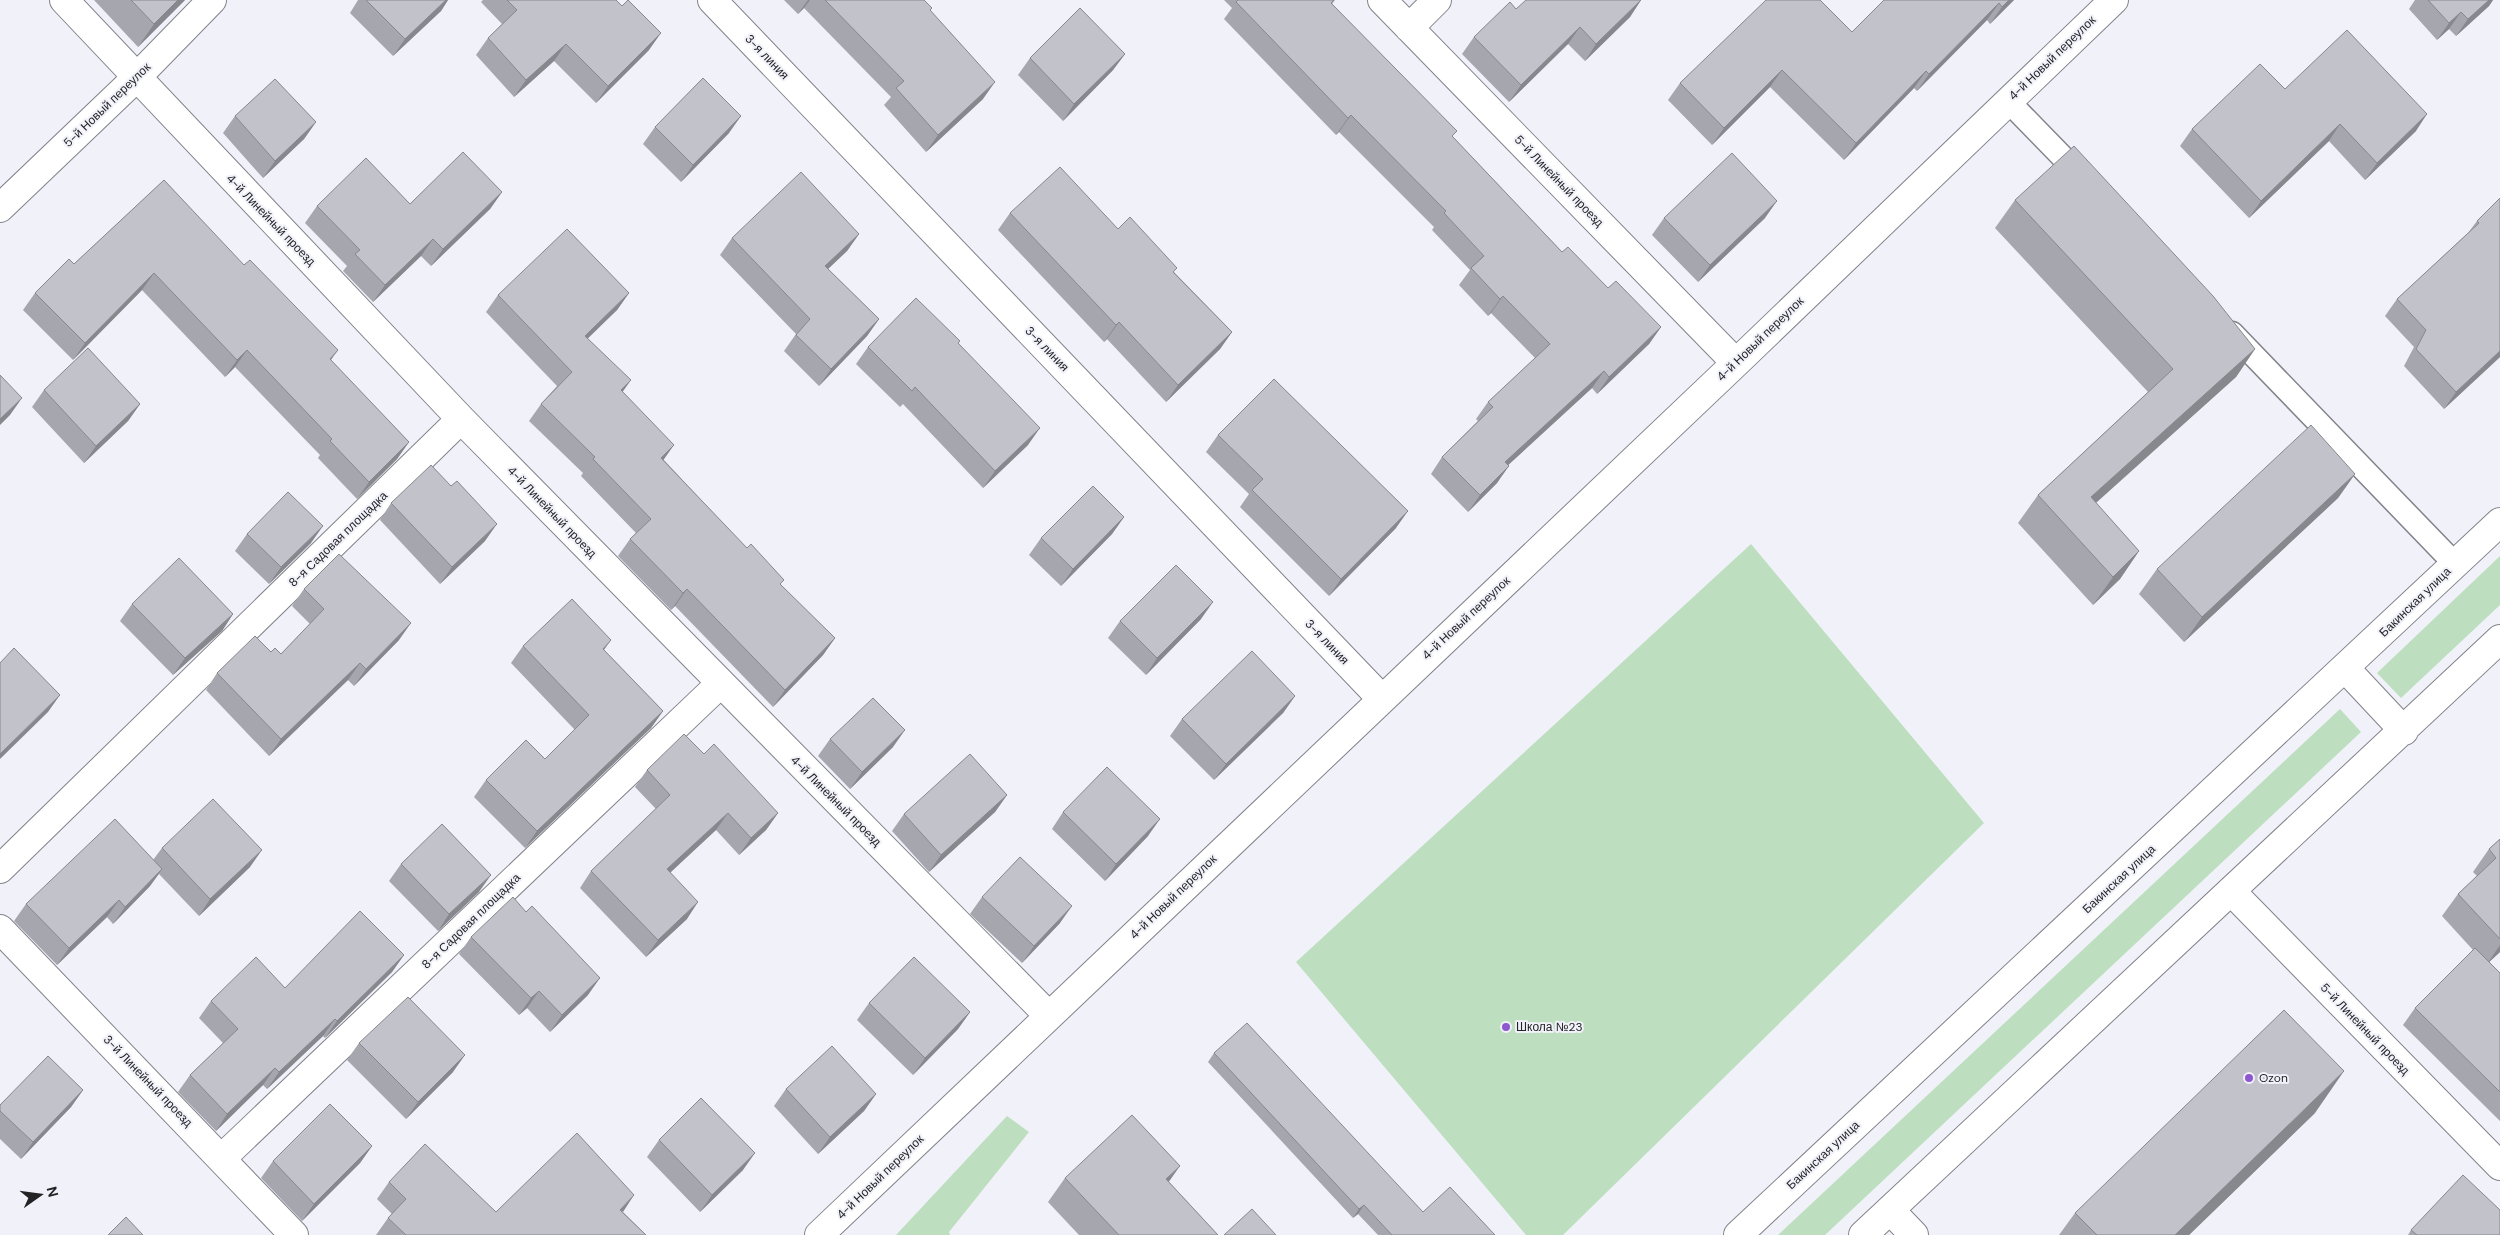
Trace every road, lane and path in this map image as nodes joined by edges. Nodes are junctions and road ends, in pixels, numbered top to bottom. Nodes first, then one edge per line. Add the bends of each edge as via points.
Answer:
1 (64, 0) edge
2 (212, 0) edge
3 (712, 0) edge
4 (1382, 0) edge
5 (1437, 0) edge
6 (2114, 0) edge
7 (1409, 28) junction
8 (136, 78) junction
9 (2008, 101) junction
10 (2098, 193) edge
11 (0, 208) edge
12 (2214, 315) edge
13 (1736, 363) junction
14 (461, 419) junction
15 (2500, 522) edge
16 (2455, 564) junction
17 (2500, 640) edge
18 (2346, 668) junction
19 (720, 684) junction
20 (1381, 698) junction
21 (2404, 731) junction
22 (0, 868) edge
23 (2231, 892) junction
24 (0, 929) edge
25 (1049, 1016) junction
26 (222, 1158) junction
27 (2500, 1166) edge
28 (1890, 1210) junction
29 (294, 1235) edge
30 (819, 1235) edge
31 (1738, 1235) edge
32 (1863, 1235) edge
33 (1914, 1235) edge

1 - 8 street, 4-й Линейный проезд
2 - 8 street, 5-й Новый переулок
3 - 20 street, 3-я линия
4 - 7 street, 5-й Линейный проезд
5 - 7 street
6 - 9 street, 4-й Новый переулок
7 - 13 street, 5-й Линейный проезд
8 - 11 street, 5-й Новый переулок
8 - 14 street, 4-й Линейный проезд
9 - 10 lane
9 - 13 street, 4-й Новый переулок
12 - 16 lane
13 - 20 street, 4-й Новый переулок
14 - 19 street, 4-й Линейный проезд
14 - 22 street, 8-я Садовая площадка
15 - 16 street, Бакинская улица
16 - 18 street, Бакинская улица
17 - 21 street
18 - 21 street
18 - 31 street, Бакинская улица
19 - 25 street, 4-й Линейный проезд
19 - 26 street, 8-я Садовая площадка
20 - 25 street, 4-й Новый переулок
21 - 23 street
23 - 27 street, 5-й Линейный проезд
23 - 28 street
24 - 26 street, 3-й Линейный проезд
25 - 30 street, 4-й Новый переулок
26 - 29 street, 3-й Линейный проезд
28 - 32 street
28 - 33 street

